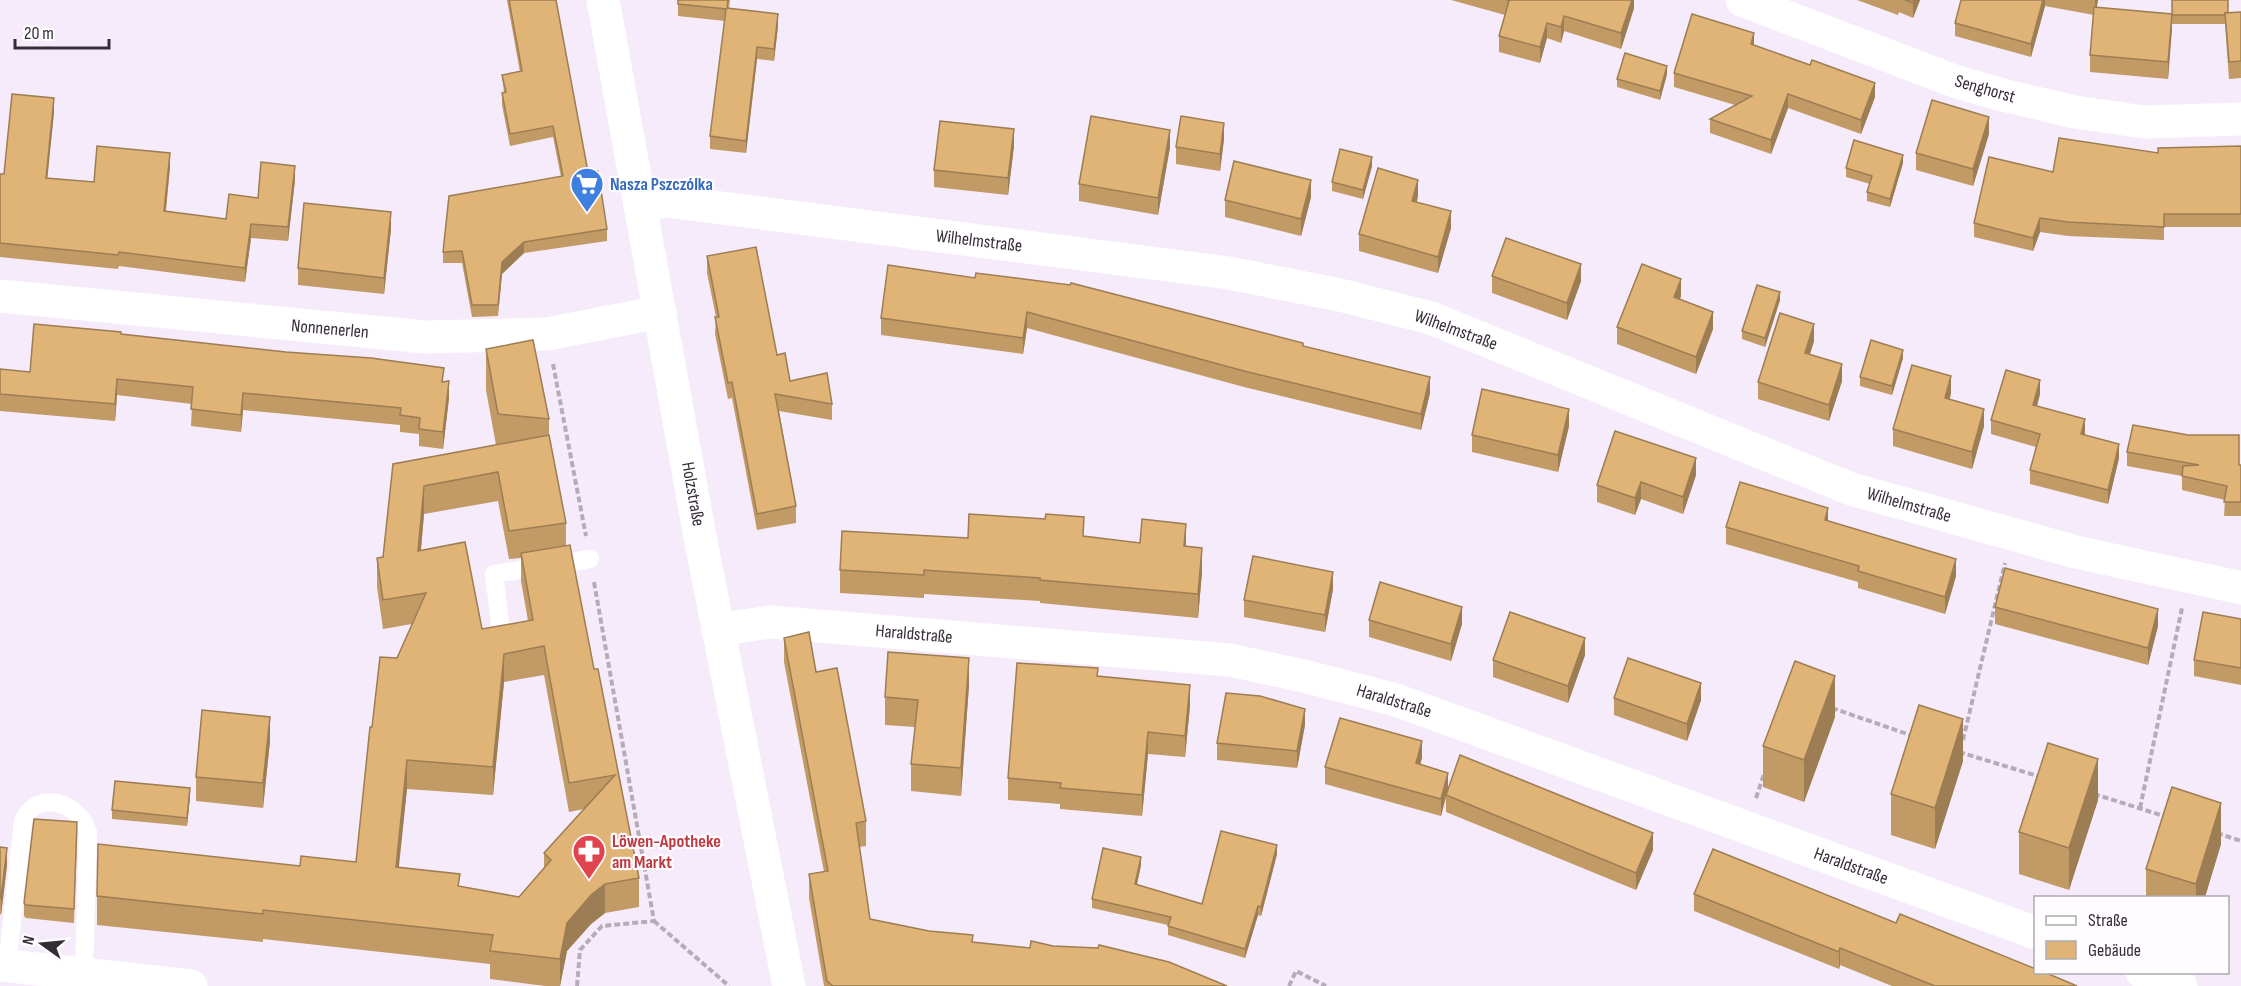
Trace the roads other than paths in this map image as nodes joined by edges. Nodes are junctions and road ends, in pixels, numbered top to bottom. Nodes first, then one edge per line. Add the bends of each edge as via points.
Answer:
1 (603, 0) edge
2 (1742, 0) edge
3 (2241, 119) edge
4 (640, 207) junction
5 (0, 296) edge
6 (660, 312) junction
7 (590, 559) road end
8 (2241, 588) edge
9 (718, 630) junction
10 (501, 631) edge
11 (2034, 932) edge
12 (3, 965) edge
13 (84, 974) junction
14 (2148, 974) edge
15 (190, 986) edge
16 (789, 986) edge
17 (2181, 986) edge

1 - 4 street, Holzstraße
2 - 3 street, Senghorst via 1957,82 2075,112 2144,122
4 - 6 street, Holzstraße
4 - 8 street, Wilhelmstraße via 667,201 1228,273 1340,295 1431,318 1851,489 2076,552
5 - 6 street, Nonnenerlen via 425,337 547,334
6 - 9 street, Holzstraße
7 - 10 lane via 494,574
9 - 11 street, Haraldstraße via 770,622 1230,660 1308,676 1396,700
9 - 16 street, Holzstraße
12 - 13 street
12 - 13 lane via 23,821 36,805 51,802 79,815 88,832
13 - 15 street
14 - 17 street

